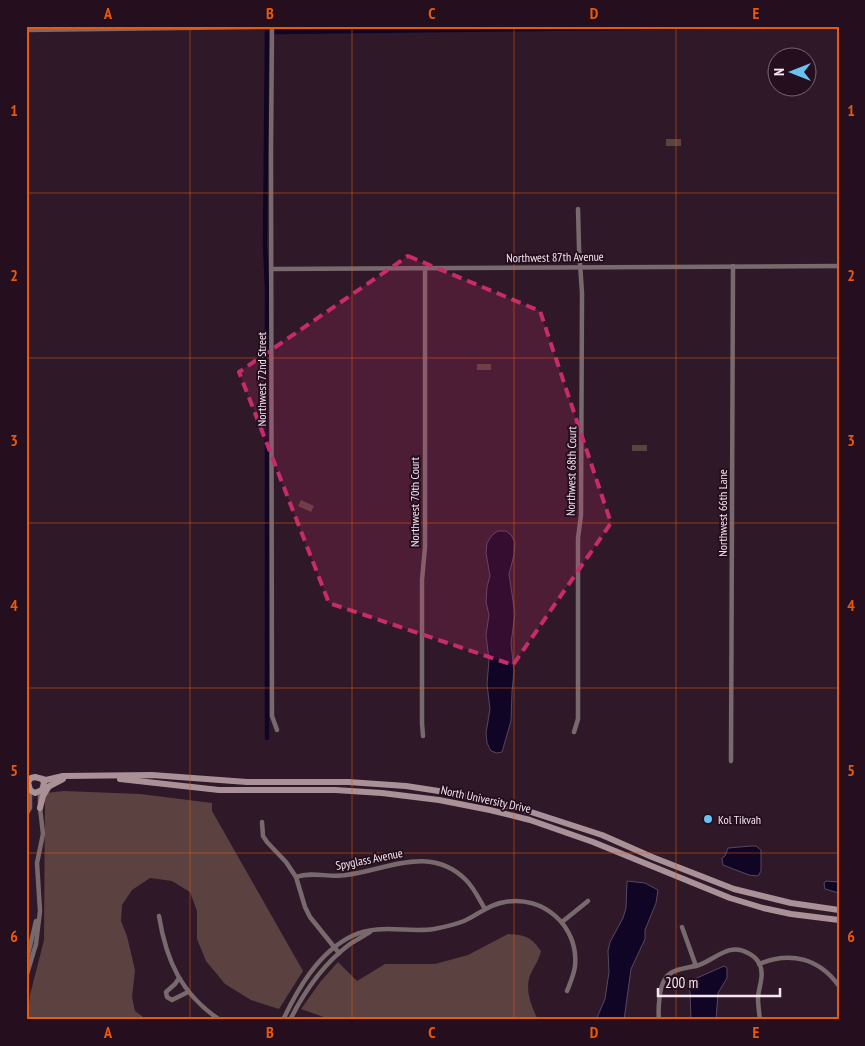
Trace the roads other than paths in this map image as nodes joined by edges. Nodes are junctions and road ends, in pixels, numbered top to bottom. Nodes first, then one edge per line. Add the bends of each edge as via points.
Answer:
1 (335, 26) edge
2 (272, 27) edge
3 (26, 30) edge
4 (578, 209) dead end
5 (733, 266) junction
6 (839, 266) edge
7 (581, 267) junction
8 (271, 269) junction
9 (425, 269) junction
10 (278, 730) dead end
11 (574, 732) dead end
12 (423, 736) dead end
13 (731, 761) dead end
14 (70, 777) junction
15 (112, 777) junction
16 (29, 778) edge
17 (42, 779) junction
18 (50, 786) junction
19 (28, 788) edge
20 (41, 791) junction
21 (492, 802) junction
22 (40, 808) junction
23 (490, 810) junction
24 (26, 815) edge
25 (262, 822) dead end
26 (26, 862) edge
27 (296, 877) junction
28 (26, 885) edge
29 (37, 885) junction
30 (26, 889) edge
31 (38, 902) junction
32 (588, 902) dead end
33 (26, 906) edge
34 (485, 909) junction
35 (839, 910) edge
36 (159, 916) dead end
37 (26, 918) edge
38 (839, 920) edge
39 (562, 922) junction
40 (682, 927) dead end
41 (374, 930) junction
42 (334, 948) junction
43 (339, 953) junction
44 (26, 963) edge
45 (759, 964) junction
46 (696, 966) junction
47 (26, 977) edge
48 (179, 978) junction
49 (839, 986) edge
50 (567, 991) dead end
51 (188, 992) junction
52 (220, 1020) edge
53 (283, 1020) edge
54 (290, 1020) edge
55 (659, 1020) edge
56 (760, 1020) edge

1 - 2 street
2 - 3 street
2 - 8 street, Northwest 72nd Street
4 - 7 street, Northwest 68th Court
5 - 6 street, Northwest 87th Avenue
5 - 7 street, Northwest 87th Avenue
5 - 13 street, Northwest 66th Lane
7 - 9 street, Northwest 87th Avenue
7 - 11 street, Northwest 68th Court via 582,515 578,538 578,719
8 - 9 street, Northwest 87th Avenue
8 - 10 street, Northwest 72nd Street via 272,716
9 - 12 street, Northwest 70th Court
14 - 15 main road, North University Drive
14 - 17 main road, North University Drive
14 - 18 main road
15 - 21 main road, North University Drive via 152,775 247,782 365,783
15 - 23 main road, North University Drive via 218,790 382,793
16 - 17 main road
16 - 19 main road
17 - 20 main road via 44,786
18 - 20 main road
18 - 22 main road
19 - 20 main road via 35,793
19 - 24 street via 30,808
20 - 22 street
21 - 23 main road
21 - 35 main road, North University Drive via 602,835 734,889 791,904
22 - 29 street via 43,834 37,863
23 - 38 main road, North University Drive via 594,842 730,898 791,914
25 - 27 street via 263,836
26 - 28 street
27 - 34 street, Spyglass Avenue via 311,873 335,877 408,861 423,861 457,873 467,881
27 - 42 street via 304,907
28 - 29 street
28 - 30 street
29 - 31 street
31 - 44 street
31 - 47 street via 38,936
32 - 39 street
33 - 37 street
34 - 39 street via 504,902 522,901 549,910
34 - 41 street via 463,922 448,926 416,931
36 - 48 street via 165,947
39 - 50 street via 571,938 575,956 574,974
40 - 46 street
41 - 42 street via 351,936
41 - 43 street
42 - 43 street
42 - 53 street via 304,982
43 - 54 street via 308,986
45 - 46 street via 747,952 733,949 724,950
45 - 49 street via 781,957 801,958 829,973
45 - 56 street via 762,973 758,1004
46 - 55 street via 674,971 664,979
48 - 51 street
48 - 51 street via 166,992 166,997 172,1000
51 - 52 street

